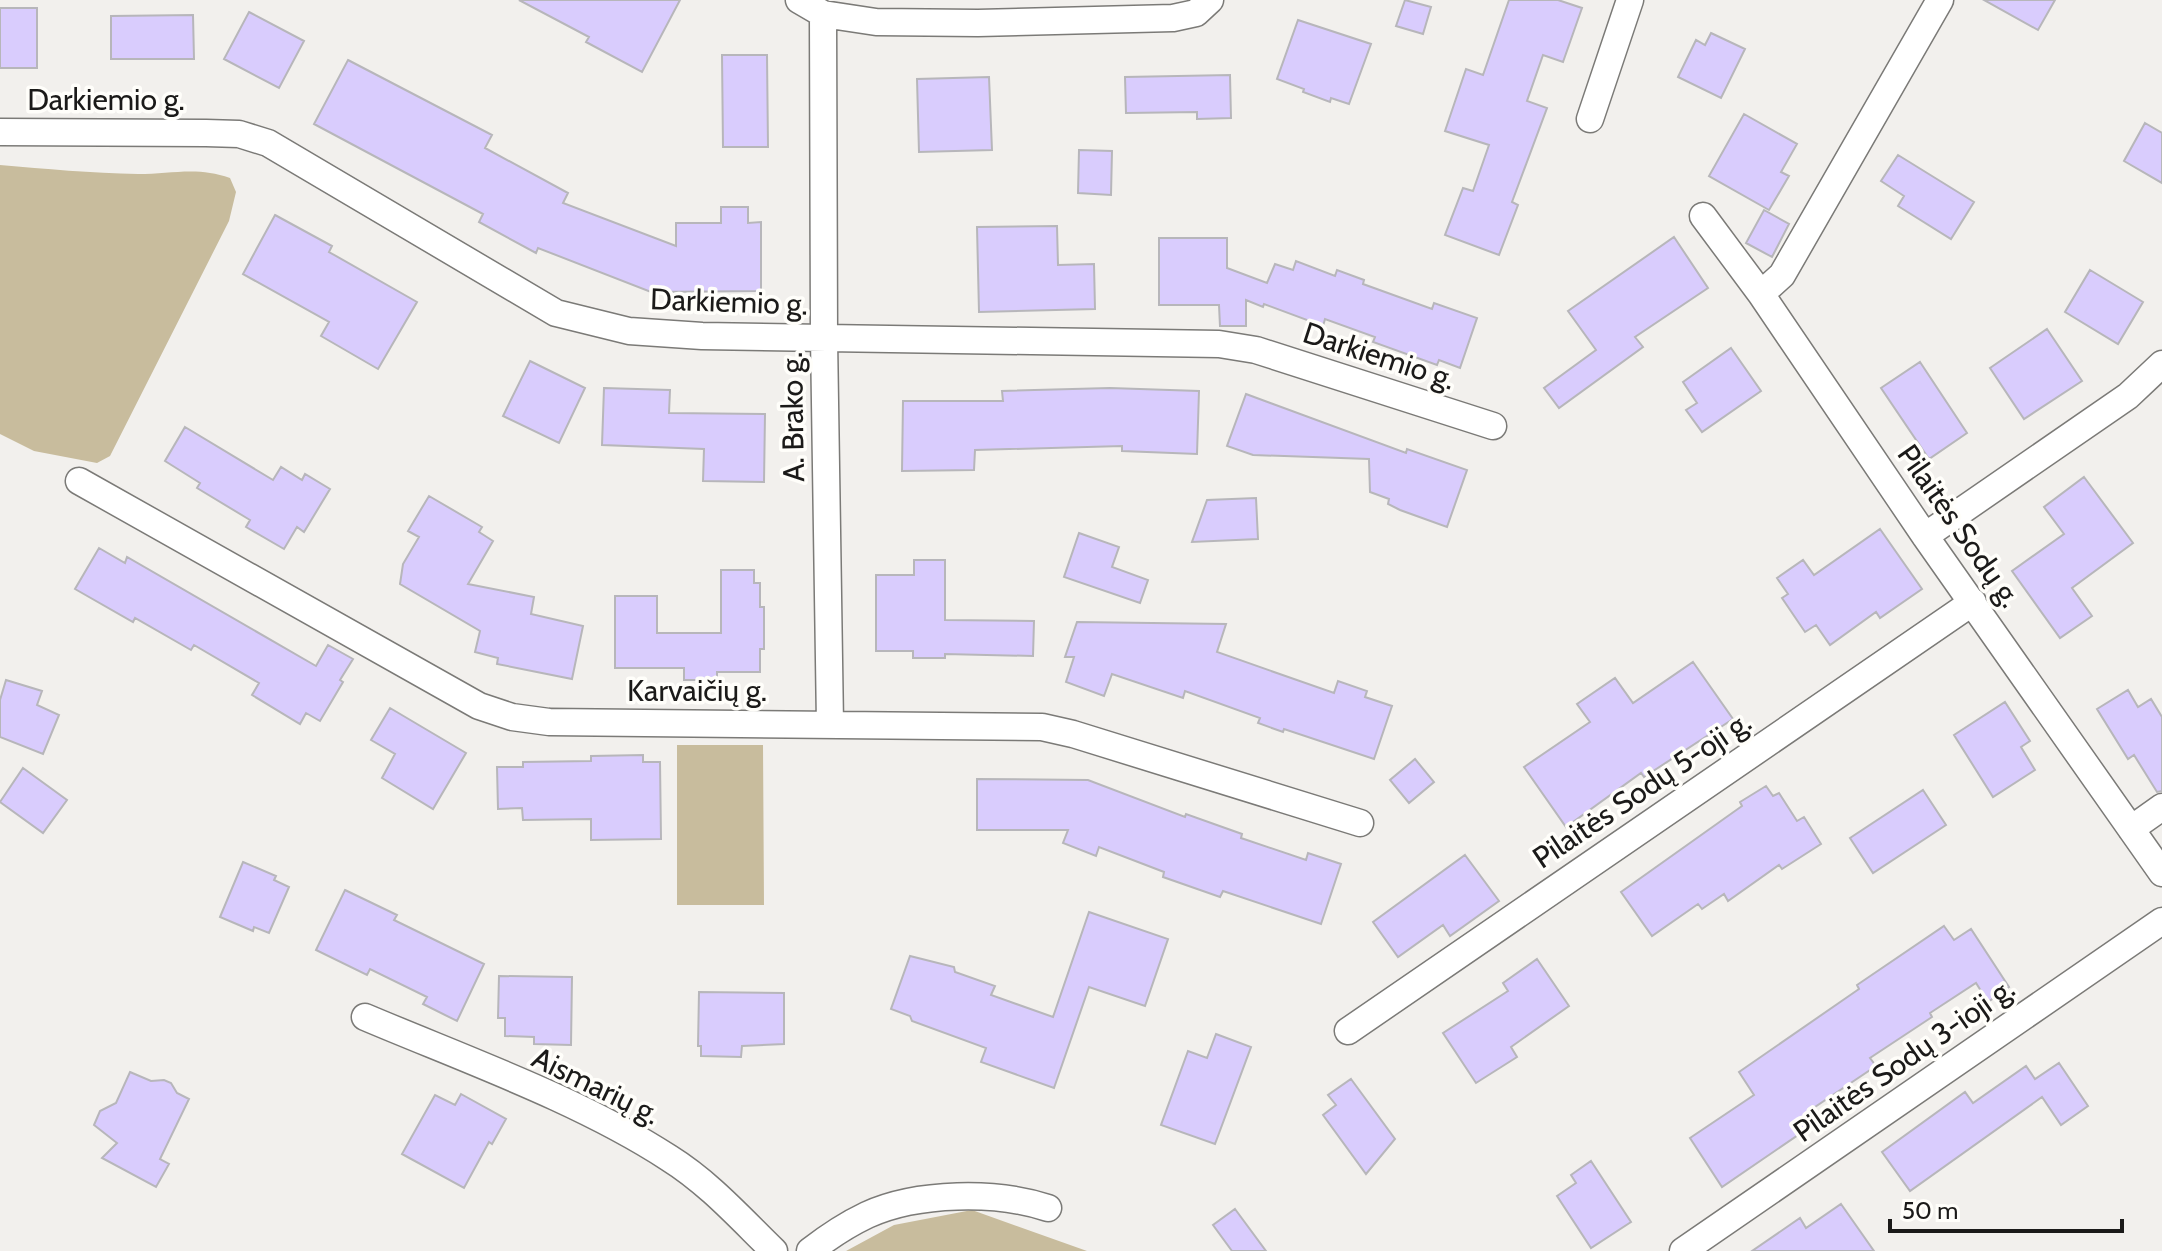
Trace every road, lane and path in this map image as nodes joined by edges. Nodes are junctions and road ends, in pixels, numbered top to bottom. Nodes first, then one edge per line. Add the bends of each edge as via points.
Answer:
1 (799, 0) edge
2 (1210, 0) edge
3 (1630, 0) edge
4 (1940, 0) edge
5 (823, 14) junction
6 (1590, 119) dead end
7 (0, 132) edge
8 (1703, 216) dead end
9 (1761, 294) junction
10 (824, 338) junction
11 (2162, 364) edge
12 (1493, 426) dead end
13 (79, 481) dead end
14 (1925, 536) junction
15 (1973, 602) junction
16 (830, 724) junction
17 (2162, 807) edge
18 (1360, 823) dead end
19 (2131, 829) junction
20 (2162, 873) edge
21 (2162, 921) edge
22 (365, 1017) dead end
23 (1348, 1031) dead end
24 (1048, 1208) dead end
25 (774, 1251) edge
26 (810, 1251) edge
27 (1683, 1251) edge

1 - 5 street
2 - 5 street via 1196,13 1173,18 890,23
3 - 6 street
4 - 9 street via 1782,275
5 - 10 street, A. Brako g.
7 - 10 street, Darkiemio g. via 239,134 268,143 556,313 629,331
8 - 9 street, Pilaitės Sodų g.
9 - 14 street, Pilaitės Sodų g.
10 - 12 street, Darkiemio g. via 1219,344 1256,350
10 - 16 street, A. Brako g.
11 - 14 street via 2128,396
13 - 16 street, Karvaičių g. via 479,706 512,717 549,722
14 - 15 street, Pilaitės Sodų g.
15 - 19 street, Pilaitės Sodų g.
15 - 23 street, Pilaitės Sodų 5-oji g.
16 - 18 street, Karvaičių g. via 1042,727
17 - 19 street
19 - 20 street, Pilaitės Sodų g.
21 - 27 street, Pilaitės Sodų 3-ioji g.
22 - 25 street, Aismarių g. via 576,1107 669,1157
24 - 26 street via 995,1196 910,1203 870,1214

